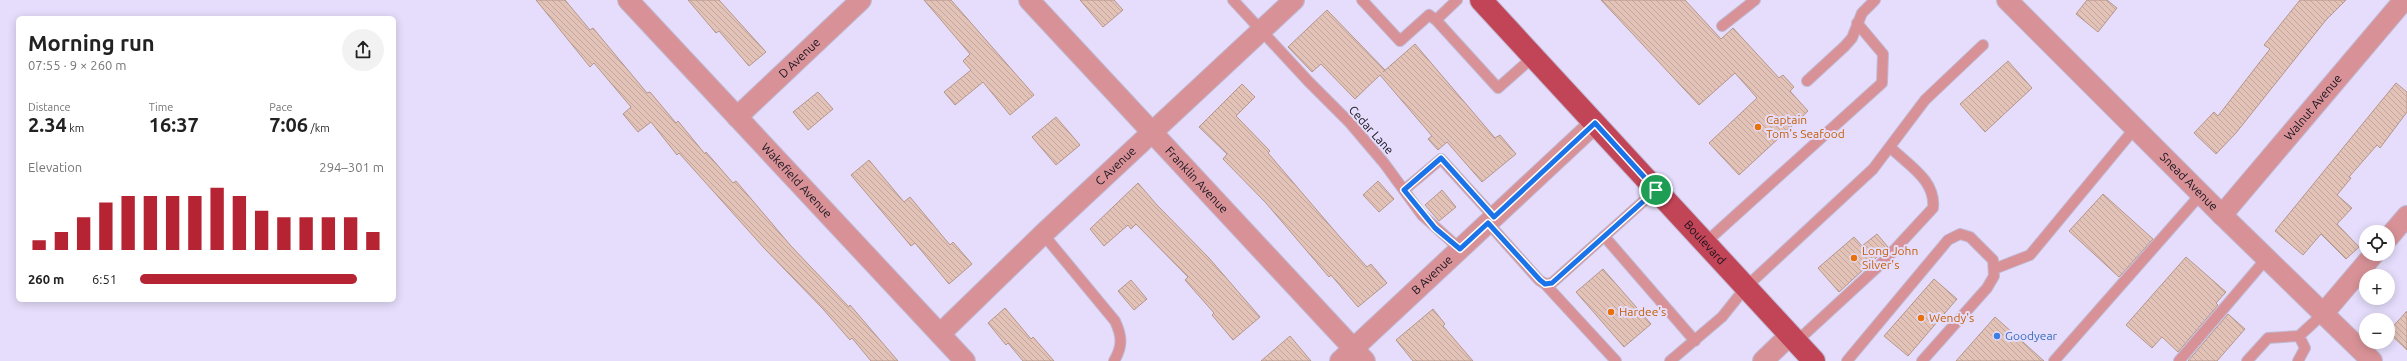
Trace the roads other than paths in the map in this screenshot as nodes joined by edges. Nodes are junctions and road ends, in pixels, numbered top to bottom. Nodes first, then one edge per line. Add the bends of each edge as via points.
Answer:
1 (628, 0) edge
2 (861, 0) edge
3 (1029, 0) edge
4 (1234, 0) edge
5 (1294, 0) edge
6 (1362, 0) edge
7 (1457, 0) edge
8 (1481, 0) edge
9 (1755, 0) edge
10 (1875, 0) edge
11 (2404, 0) edge
12 (2013, 2) edge
13 (1436, 20) junction
14 (1857, 23) junction
15 (1722, 26) dead end
16 (1261, 30) junction
17 (1983, 45) dead end
18 (1533, 57) junction
19 (1807, 81) dead end
20 (737, 117) junction
21 (1595, 123) junction
22 (2135, 128) junction
23 (1151, 133) junction
24 (1890, 147) junction
25 (1404, 190) junction
26 (1656, 190) junction
27 (2200, 194) junction
28 (2222, 215) junction
29 (2407, 216) edge
30 (1491, 220) junction
31 (2395, 230) edge
32 (1043, 234) junction
33 (1604, 236) junction
34 (1705, 243) junction
35 (1460, 249) junction
36 (2266, 259) junction
37 (2368, 261) edge
38 (1994, 269) junction
39 (1545, 284) junction
40 (1746, 288) junction
41 (2323, 314) junction
42 (940, 334) junction
43 (2299, 336) junction
44 (1793, 338) junction
45 (1695, 341) junction
46 (1353, 357) edge
47 (965, 361) edge
48 (1114, 361) edge
49 (1616, 361) edge
50 (1670, 361) edge
51 (1763, 361) edge
52 (1814, 361) edge
53 (1847, 361) edge
54 (1922, 361) edge
55 (2054, 361) edge
56 (2179, 361) edge
57 (2247, 361) edge
58 (2298, 361) edge
59 (2372, 361) edge

1 - 20 street, Wakefield Avenue
2 - 20 street, D Avenue
3 - 23 street, Franklin Avenue
4 - 16 lane, Cedar Lane
5 - 16 street, C Avenue
6 - 13 lane via 1400,41 1430,15
7 - 13 lane
8 - 18 main road, Boulevard
9 - 15 lane
10 - 14 lane via 1862,13
11 - 28 street, Walnut Avenue
12 - 22 street, Snead Avenue
13 - 18 lane via 1498,88
14 - 19 lane via 1852,38
14 - 34 lane via 1883,54 1882,83
16 - 23 street, C Avenue
16 - 25 lane, Cedar Lane via 1350,123
17 - 24 lane via 1925,100
18 - 21 main road, Boulevard
20 - 42 street, Wakefield Avenue
21 - 26 main road, Boulevard
21 - 30 street, B Avenue
22 - 27 street, Snead Avenue
22 - 38 lane via 2030,255
23 - 32 street, C Avenue
23 - 46 street, Franklin Avenue
24 - 40 lane via 1874,169
24 - 44 lane via 1929,184 1934,196 1933,208 1884,261
25 - 30 lane via 1441,158
25 - 35 lane, Cedar Lane via 1435,228
26 - 33 lane
26 - 34 main road, Boulevard
27 - 28 street, Snead Avenue
27 - 55 lane
28 - 36 street, Snead Avenue
29 - 31 street
30 - 35 street, B Avenue
30 - 39 lane
32 - 42 street, C Avenue
32 - 48 lane via 1115,321 1121,333 1122,344
33 - 39 lane via 1552,283
33 - 45 lane
34 - 40 main road, Boulevard
35 - 46 street, B Avenue
36 - 41 street, Snead Avenue
36 - 56 lane
37 - 41 street
38 - 53 lane via 1993,260 1970,238 1960,234 1948,240
38 - 54 lane via 1994,276 1987,288
39 - 49 lane
40 - 44 main road, Boulevard
40 - 45 lane via 1722,317
41 - 43 lane
41 - 59 street, Snead Avenue
42 - 47 street, Wakefield Avenue
43 - 57 lane via 2268,338
43 - 58 lane via 2305,348
44 - 51 street
44 - 52 main road, Boulevard
45 - 50 lane

